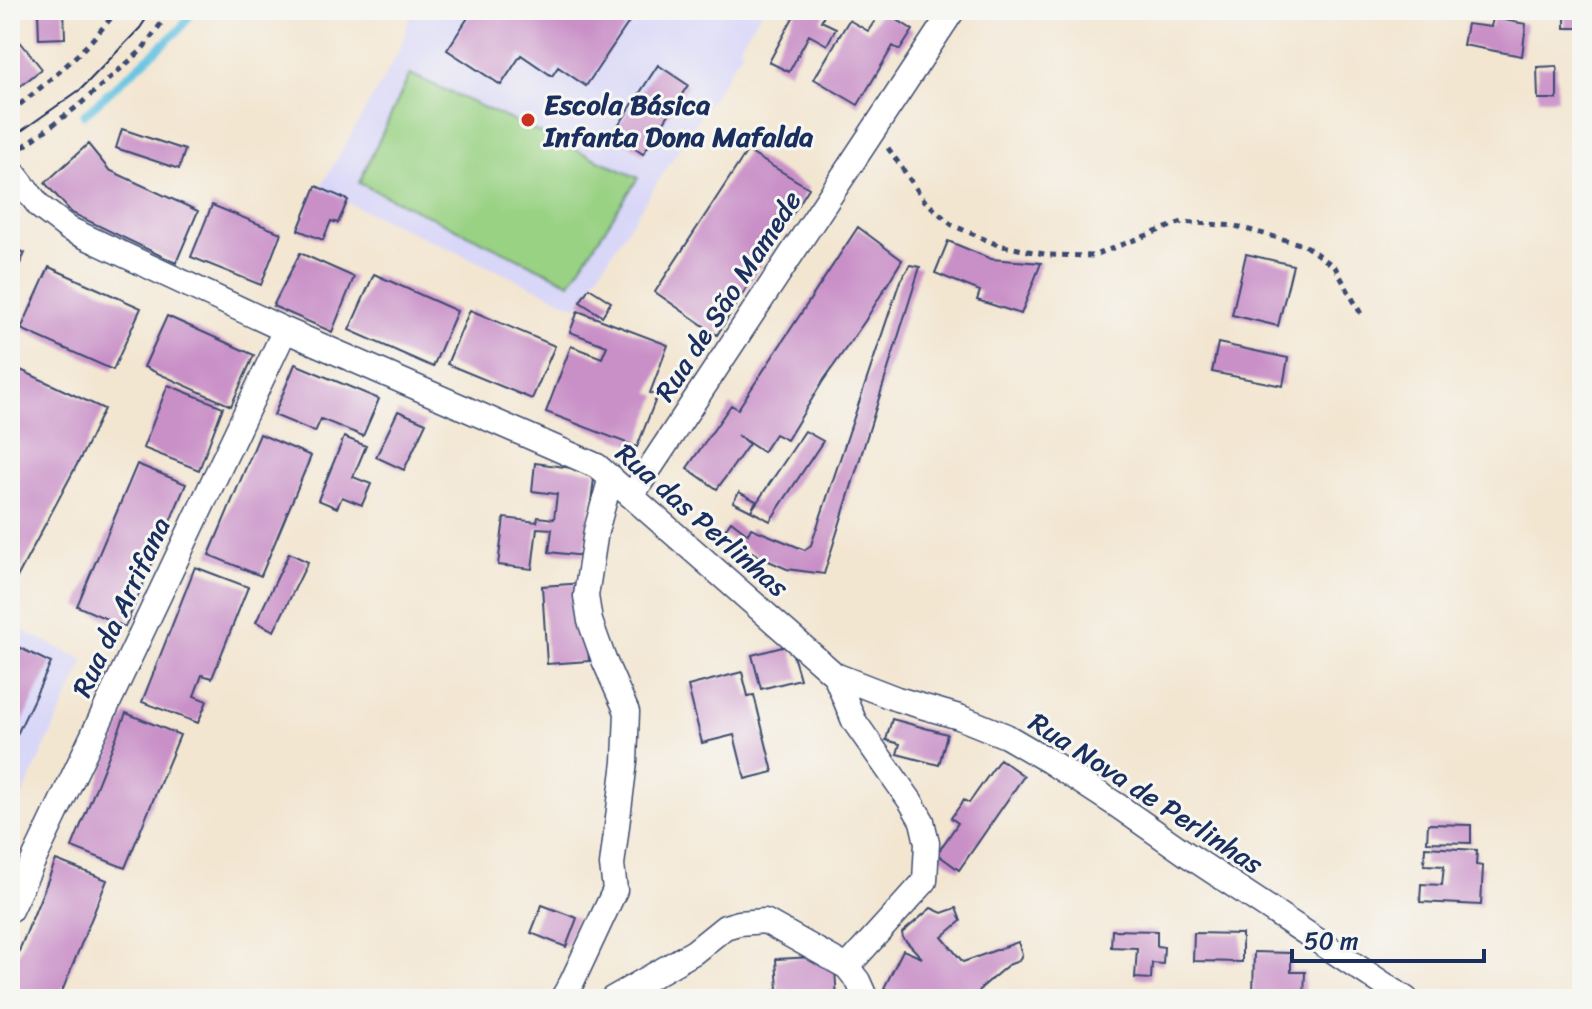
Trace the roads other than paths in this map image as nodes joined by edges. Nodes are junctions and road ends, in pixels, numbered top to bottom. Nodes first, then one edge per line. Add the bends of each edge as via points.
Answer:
1 (953, 10) edge
2 (10, 168) edge
3 (285, 330) junction
4 (611, 477) junction
5 (632, 495) junction
6 (835, 675) junction
7 (10, 910) edge
8 (847, 967) junction
9 (562, 999) edge
10 (612, 999) edge
11 (866, 999) edge
12 (1406, 999) edge

1 - 5 street, Rua de São Mamede
2 - 3 street, Rua das Perlinhas via 40,207 69,229
3 - 4 street, Rua das Perlinhas via 597,466
3 - 7 street, Rua da Arrifana
4 - 5 street, Rua das Perlinhas
4 - 9 street via 586,596 590,621 627,712 612,865 615,890
5 - 6 street, Rua das Perlinhas
6 - 8 street, Rua das Perlinhas via 854,721 922,821 927,843 925,881
6 - 12 street, Rua Nova de Perlinhas via 1006,736
8 - 10 street via 765,921 739,923
8 - 11 street

